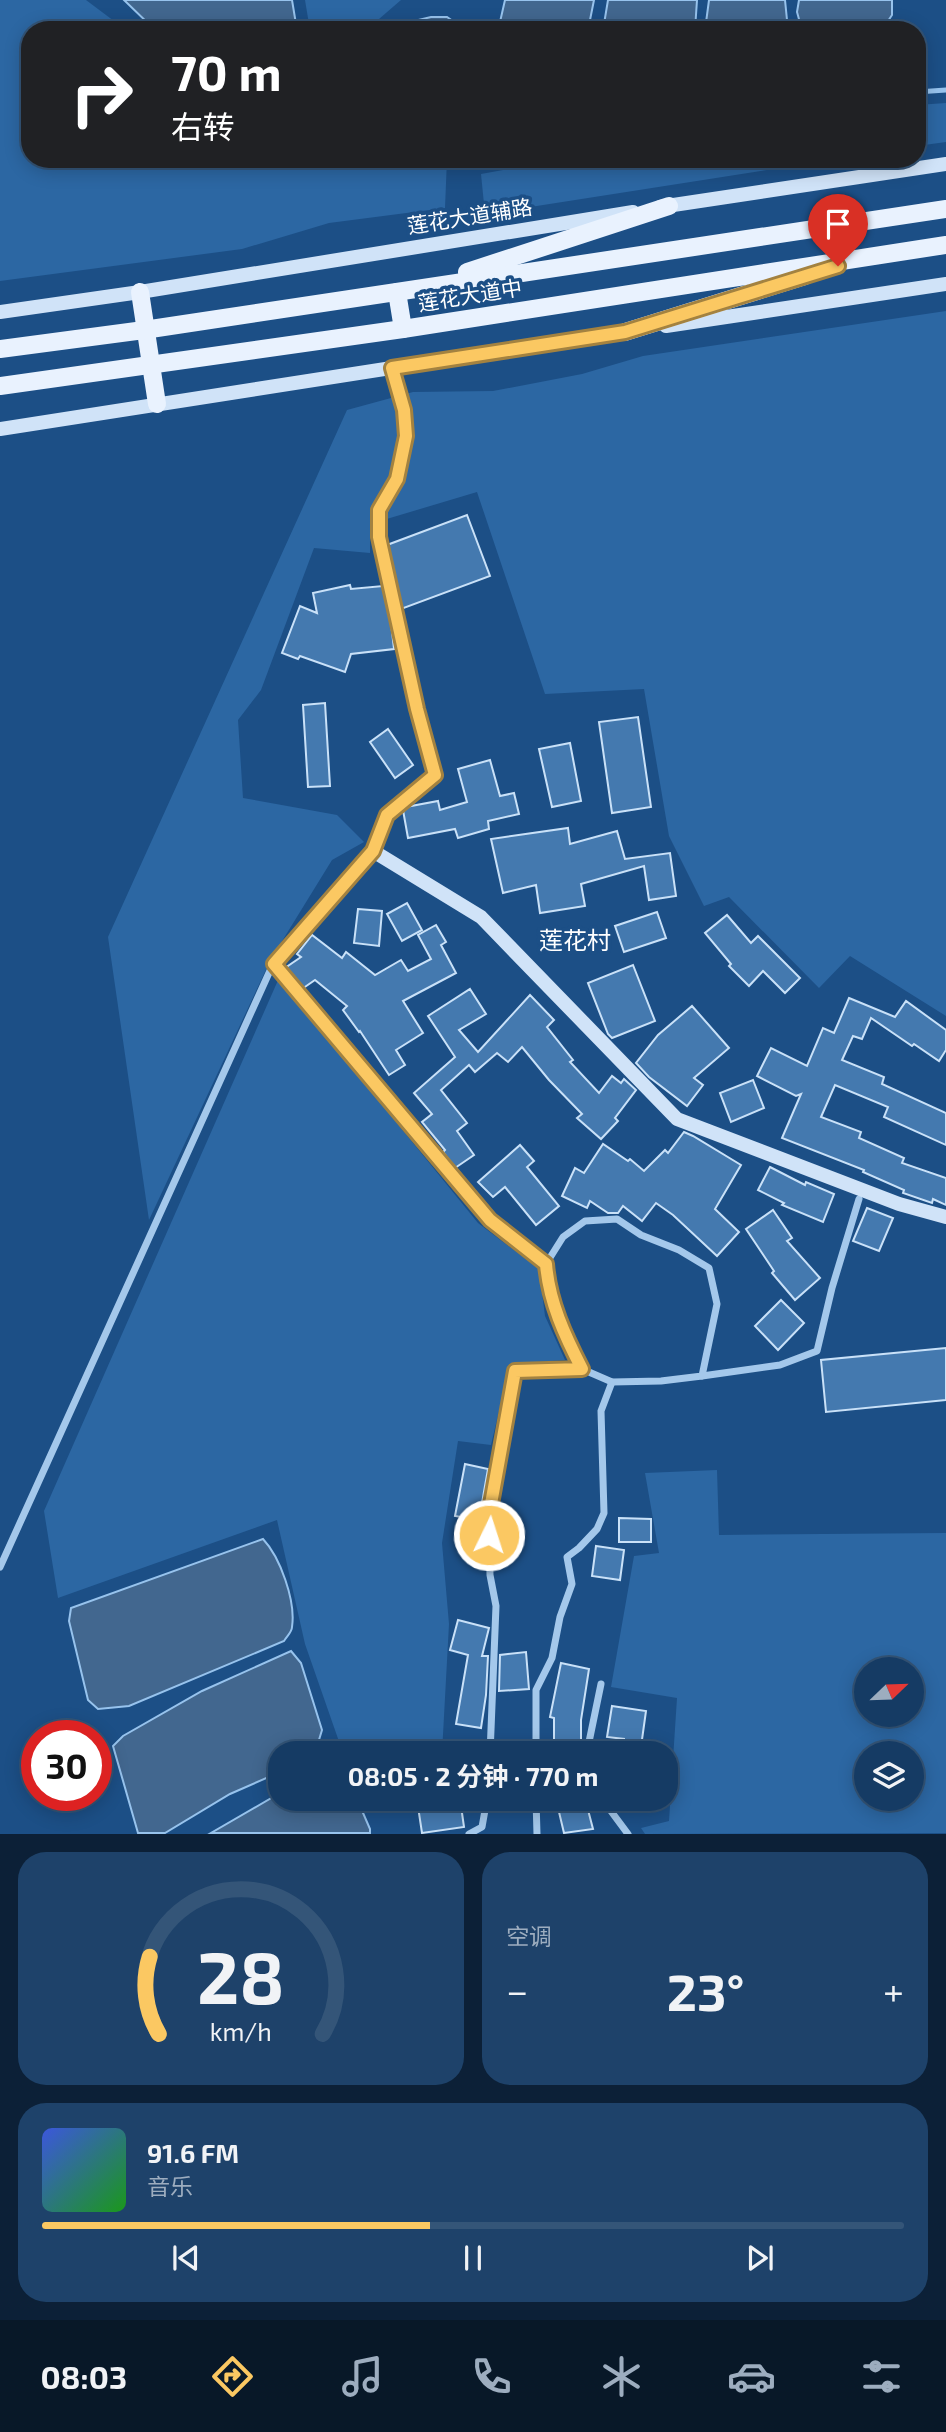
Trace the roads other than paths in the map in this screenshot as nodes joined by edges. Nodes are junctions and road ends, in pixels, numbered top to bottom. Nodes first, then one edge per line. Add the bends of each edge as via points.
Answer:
1 (946, 164) edge
2 (926, 167) edge
3 (920, 168) edge
4 (669, 206) junction
5 (946, 208) edge
6 (946, 245) edge
7 (864, 258) junction
8 (946, 284) edge
9 (417, 288) junction
10 (139, 292) junction
11 (397, 292) junction
12 (0, 312) edge
13 (403, 329) junction
14 (144, 330) junction
15 (625, 332) junction
16 (0, 349) edge
17 (151, 363) junction
18 (392, 368) junction
19 (0, 386) edge
20 (157, 404) junction
21 (0, 429) edge
22 (373, 851) junction
23 (274, 964) junction
24 (859, 1199) dead end
25 (946, 1217) edge
26 (546, 1264) junction
27 (582, 1369) junction
28 (702, 1376) junction
29 (612, 1382) junction
30 (0, 1567) edge
31 (601, 1684) dead end
32 (491, 1741) edge
33 (536, 1741) edge
34 (589, 1741) edge
35 (485, 1811) edge
36 (536, 1811) edge
37 (611, 1811) edge
38 (469, 1833) edge
39 (537, 1833) edge
40 (628, 1833) edge

1 - 2 street, 莲花大道辅路
3 - 4 street, 莲花大道辅路
4 - 9 main road
4 - 10 street, 莲花大道辅路
5 - 9 main road, 莲花大道中
6 - 7 main road, 莲花大道中
7 - 13 main road, 莲花大道中
7 - 15 main road
8 - 15 street
9 - 11 main road, 莲花大道中
10 - 12 street, 莲花大道辅路
10 - 14 main road
11 - 13 main road
11 - 14 main road, 莲花大道中
13 - 17 main road, 莲花大道中
14 - 16 main road, 莲花大道中
14 - 17 main road
15 - 18 street
17 - 19 main road, 莲花大道中
17 - 20 main road
18 - 20 street
18 - 22 street via 406,436 397,479 379,510 379,537 435,775 387,815
20 - 21 street
22 - 23 street
22 - 25 street via 481,917 677,1119 899,1204
23 - 26 street via 490,1220
23 - 30 street
24 - 28 street via 817,1351 780,1365
26 - 27 street via 548,1289
26 - 28 street via 563,1237 585,1221 617,1219 709,1268 717,1304
27 - 29 street
27 - 32 street via 515,1371 489,1515 490,1575 496,1606
28 - 29 street
29 - 33 street via 601,1411 604,1513 597,1529 567,1557 572,1584 552,1658 536,1690
31 - 34 street
35 - 38 street via 482,1828
36 - 39 street
37 - 40 street

